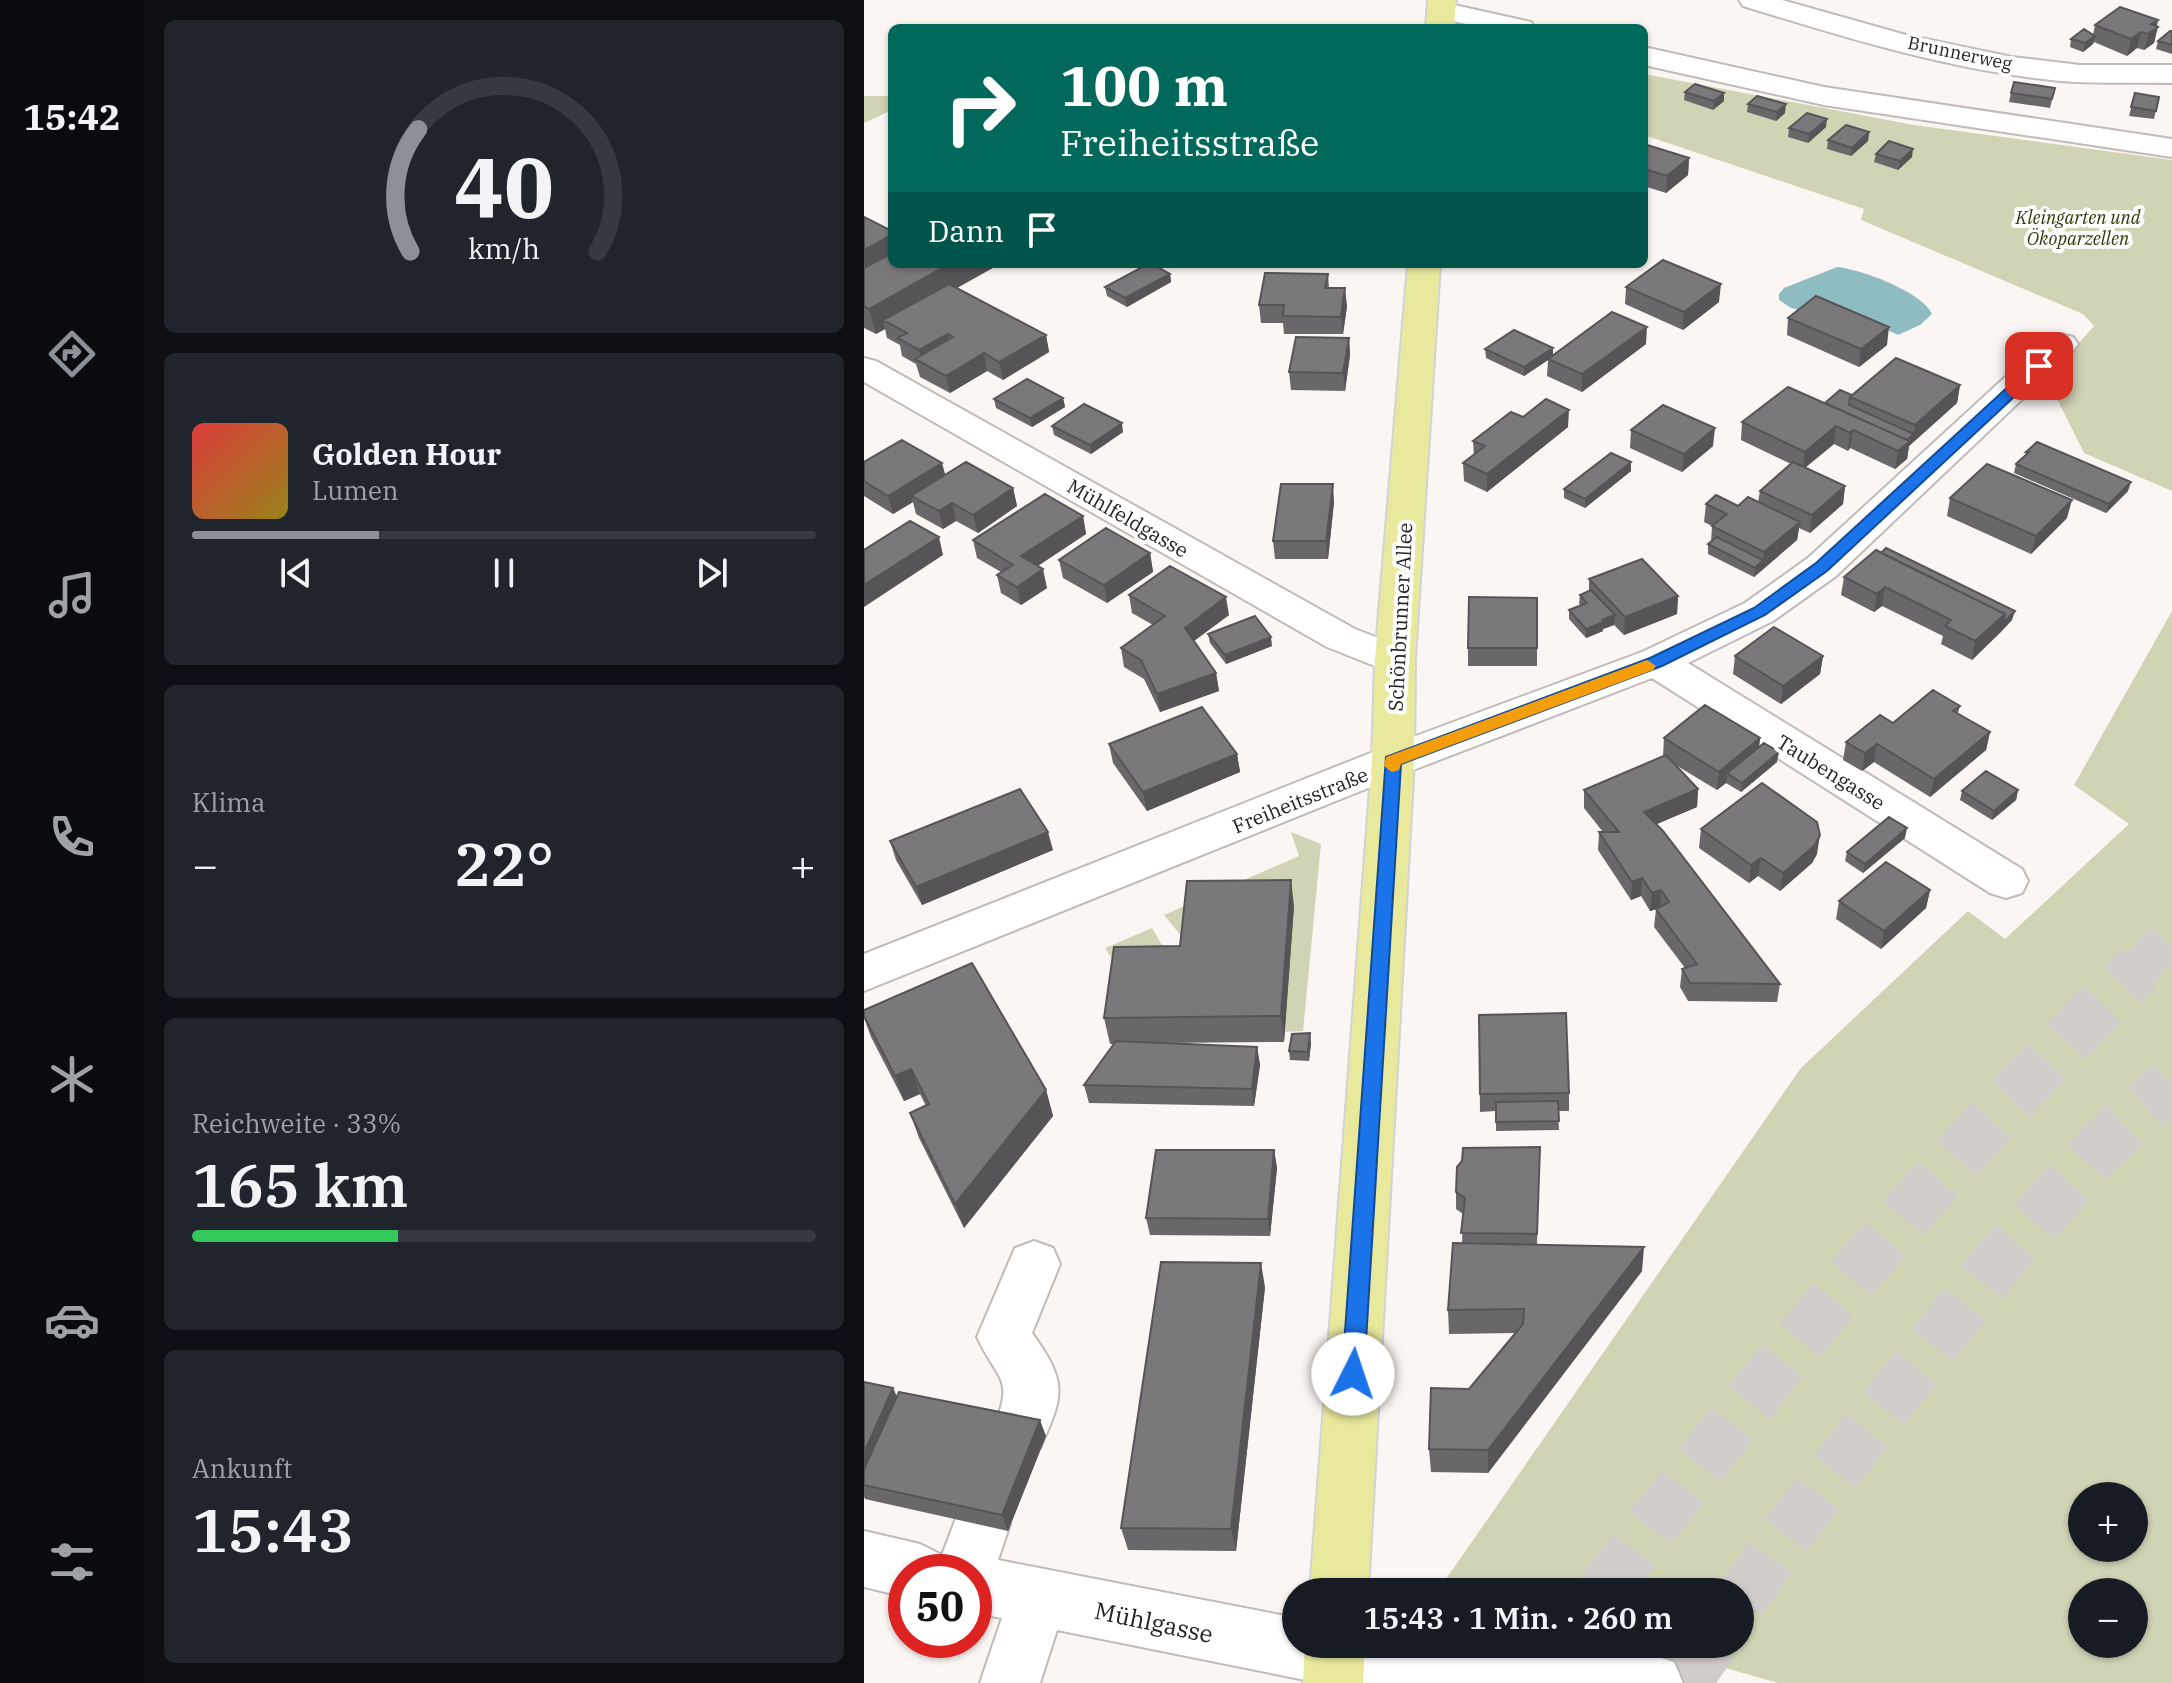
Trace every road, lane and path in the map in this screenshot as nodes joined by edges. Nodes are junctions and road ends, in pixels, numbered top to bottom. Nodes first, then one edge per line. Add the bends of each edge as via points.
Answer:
1 (1753, 0) edge
2 (1441, 13) edge
3 (1500, 24) edge
4 (1648, 57) edge
5 (2172, 74) edge
6 (2172, 148) edge
7 (1424, 268) edge
8 (2061, 344) dead end
9 (864, 368) edge
10 (1395, 660) junction
11 (1656, 662) junction
12 (1393, 761) junction
13 (2006, 881) dead end
14 (864, 973) edge
15 (1034, 1264) dead end
16 (1020, 1430) edge
17 (864, 1559) edge
18 (888, 1565) edge
19 (1340, 1578) edge
20 (992, 1588) edge
21 (1038, 1598) junction
22 (1334, 1661) edge
23 (1010, 1683) edge
24 (1653, 1683) edge

1 - 5 street, Brunnerweg via 1949,53 2034,68
2 - 3 street
4 - 6 street via 1824,96
7 - 10 main road, Schönbrunner Allee
8 - 11 street, Freiheitsstraße via 1822,567 1759,612
9 - 10 street, Mühlfeldgasse via 1341,638
10 - 12 main road, Schönbrunner Allee
11 - 12 street, Freiheitsstraße
11 - 13 street, Taubengasse
12 - 14 street, Freiheitsstraße
12 - 19 main road, Schönbrunner Allee
15 - 16 street via 1004,1337 1033,1381 1034,1403
17 - 18 street
20 - 21 street, Mühlgasse
21 - 22 street, Mühlgasse
21 - 23 street
22 - 24 street, Mühlgasse via 1589,1667

